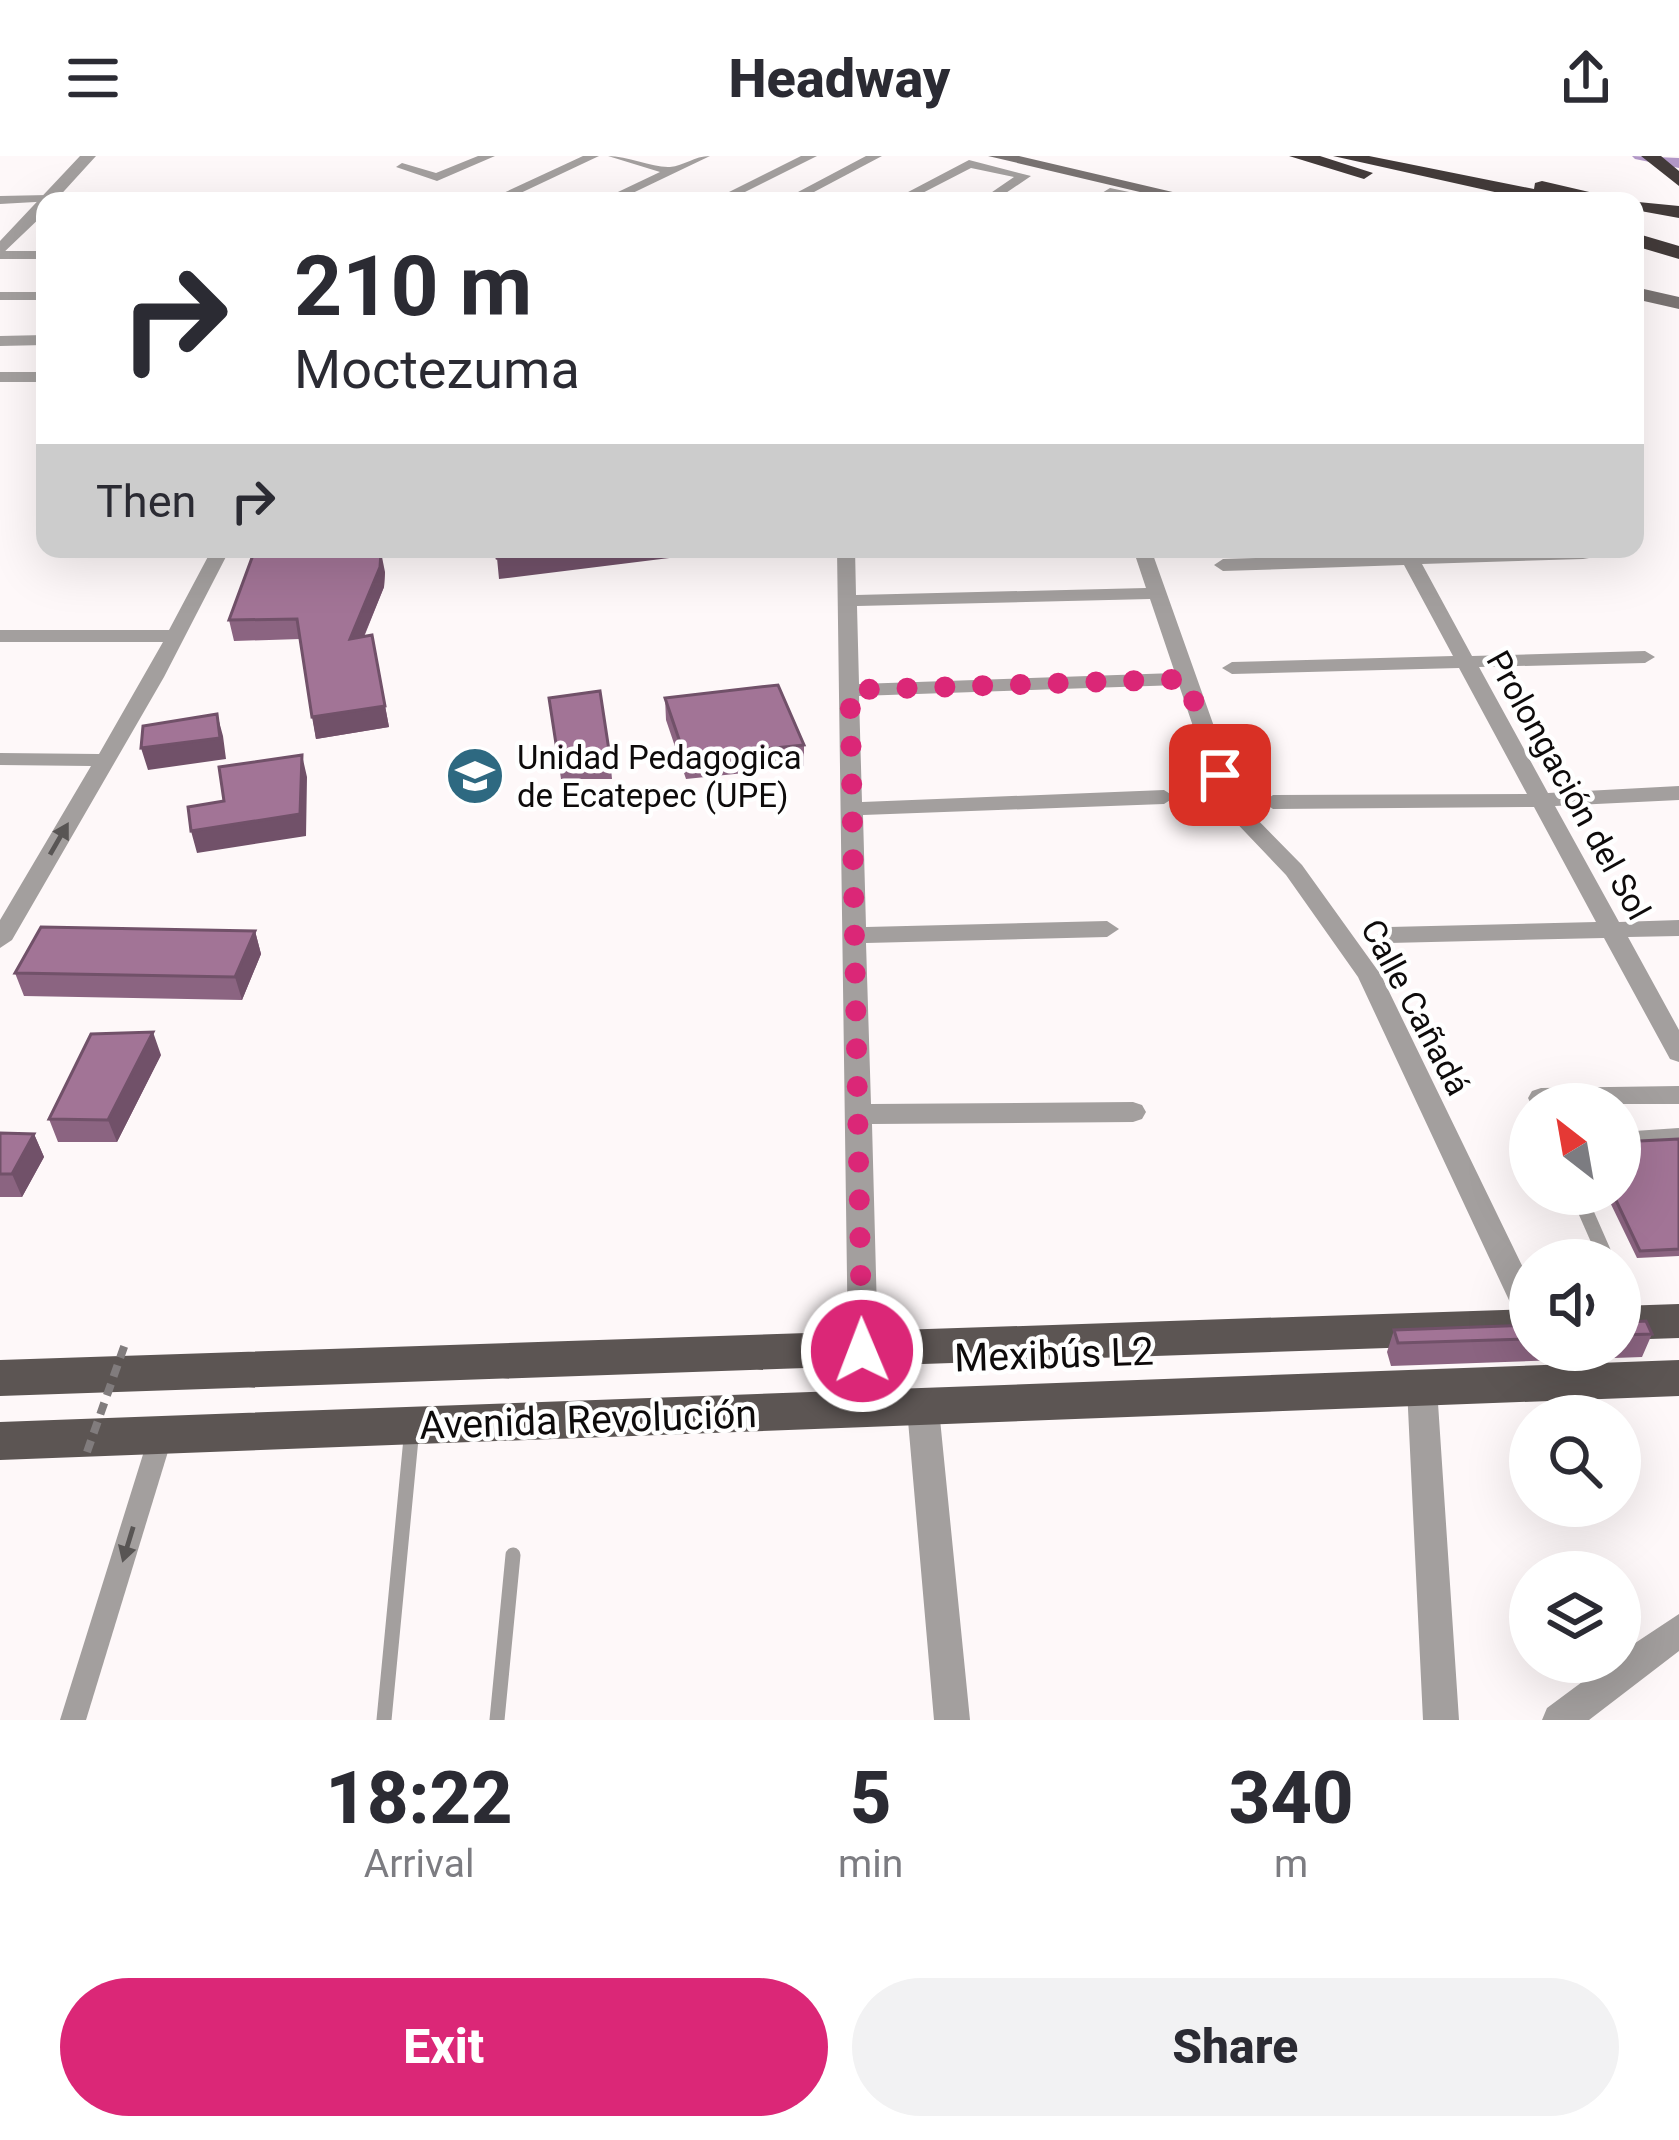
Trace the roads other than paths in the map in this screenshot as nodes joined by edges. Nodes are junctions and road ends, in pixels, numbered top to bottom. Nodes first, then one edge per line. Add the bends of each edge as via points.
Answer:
1 (88, 156) edge
2 (427, 156) edge
3 (489, 156) edge
4 (593, 156) edge
5 (614, 156) edge
6 (704, 156) edge
7 (811, 156) edge
8 (876, 156) edge
9 (1298, 156) edge
10 (1342, 156) edge
11 (1398, 156) edge
12 (1650, 156) edge
13 (1002, 161) edge
14 (1675, 168) edge
15 (672, 170) junction
16 (760, 182) junction
17 (54, 192) edge
18 (512, 192) edge
19 (624, 192) edge
20 (737, 192) edge
21 (806, 192) joint
22 (913, 192) edge
23 (999, 192) edge
24 (1131, 192) edge
25 (1447, 192) edge
26 (1519, 192) edge
27 (1568, 192) edge
28 (0, 200) edge
29 (36, 201) edge
30 (1644, 206) edge
31 (36, 212) edge
32 (1679, 212) edge
33 (1644, 215) edge
34 (1679, 221) edge
35 (1644, 242) edge
36 (0, 253) edge
37 (1679, 253) edge
38 (36, 255) edge
39 (1644, 295) edge
40 (0, 296) edge
41 (36, 296) edge
42 (1679, 303) edge
43 (36, 340) edge
44 (0, 341) edge
45 (0, 377) edge
46 (36, 377) edge
47 (216, 558) edge
48 (846, 558) edge
49 (1145, 558) edge
50 (1340, 558) edge
51 (1409, 558) edge
52 (1223, 565) dead end
53 (1157, 593) junction
54 (846, 601) junction
55 (0, 636) edge
56 (174, 636) junction
57 (1645, 657) dead end
58 (1462, 661) junction
59 (1232, 668) dead end
60 (1186, 679) junction
61 (850, 690) junction
62 (0, 759) edge
63 (106, 760) junction
64 (1679, 793) edge
65 (1164, 797) dead end
66 (1539, 800) junction
67 (1273, 802) dead end
68 (854, 809) junction
69 (1679, 928) edge
70 (1106, 929) dead end
71 (1612, 929) junction
72 (854, 935) junction
73 (1389, 935) dead end
74 (1, 937) edge
75 (1679, 1053) edge
76 (1679, 1095) edge
77 (1641, 1096) edge
78 (1133, 1112) dead end
79 (860, 1114) junction
80 (1679, 1134) edge
81 (1641, 1137) edge
82 (1509, 1269) edge
83 (1641, 1319) edge
84 (1679, 1322) edge
85 (1641, 1323) edge
86 (1509, 1327) edge
87 (1679, 1335) edge
88 (1509, 1341) edge
89 (862, 1351) junction
90 (1679, 1363) edge
91 (0, 1378) edge
92 (1679, 1378) edge
93 (1422, 1388) junction
94 (0, 1392) edge
95 (923, 1409) junction
96 (412, 1425) junction
97 (0, 1428) edge
98 (162, 1432) junction
99 (0, 1441) edge
100 (513, 1555) dead end
101 (1679, 1630) edge
102 (73, 1720) edge
103 (384, 1720) edge
104 (497, 1720) edge
105 (952, 1720) edge
106 (1441, 1720) edge
107 (1560, 1720) edge

1 - 17 street
2 - 3 street via 402,167 437,177
4 - 18 street
5 - 15 street
6 - 15 street
7 - 16 street
8 - 21 street
9 - 25 highway
10 - 26 highway
11 - 27 highway
12 - 14 highway
13 - 22 street via 961,166
13 - 23 street via 1025,176
13 - 24 main road
15 - 19 street
16 - 20 street
16 - 21 street
28 - 29 street
30 - 32 highway
31 - 36 street
33 - 34 highway
35 - 37 highway
36 - 38 street
39 - 42 main road
40 - 41 street
43 - 44 street
45 - 46 street
47 - 56 street
48 - 54 street
49 - 53 street, Calle Cañadá
50 - 52 street
51 - 58 street, Prolongación del Sol
53 - 54 street
53 - 60 street, Calle Cañadá
54 - 61 street
55 - 56 street
56 - 63 street
57 - 58 street
58 - 59 street
58 - 66 street, Prolongación del Sol
60 - 61 street
60 - 82 street, Calle Cañadá via 1238,813 1294,870 1369,975
61 - 68 street
62 - 63 street
74 -> 63 street
64 - 66 street
65 - 68 street
66 - 67 street
66 - 71 street, Prolongación del Sol
68 - 72 street
69 - 71 street
70 - 72 street
71 - 73 street
71 - 75 street, Prolongación del Sol
72 - 79 street
76 - 77 street
78 - 79 street
79 - 89 street
80 - 81 lane
83 - 84 main road
85 - 87 lane
86 - 89 main road, Avenida Revolución
88 - 94 lane, Mexibús L2
89 - 91 main road, Avenida Revolución
90 - 97 lane, Mexibús L2
92 - 93 main road, Avenida Revolución
93 - 95 main road, Avenida Revolución
93 - 106 street
95 - 96 main road, Avenida Revolución
95 - 105 street
96 - 98 main road, Avenida Revolución
96 - 103 lane
98 - 99 main road, Avenida Revolución
98 -> 102 street
100 - 104 lane
101 - 107 street

